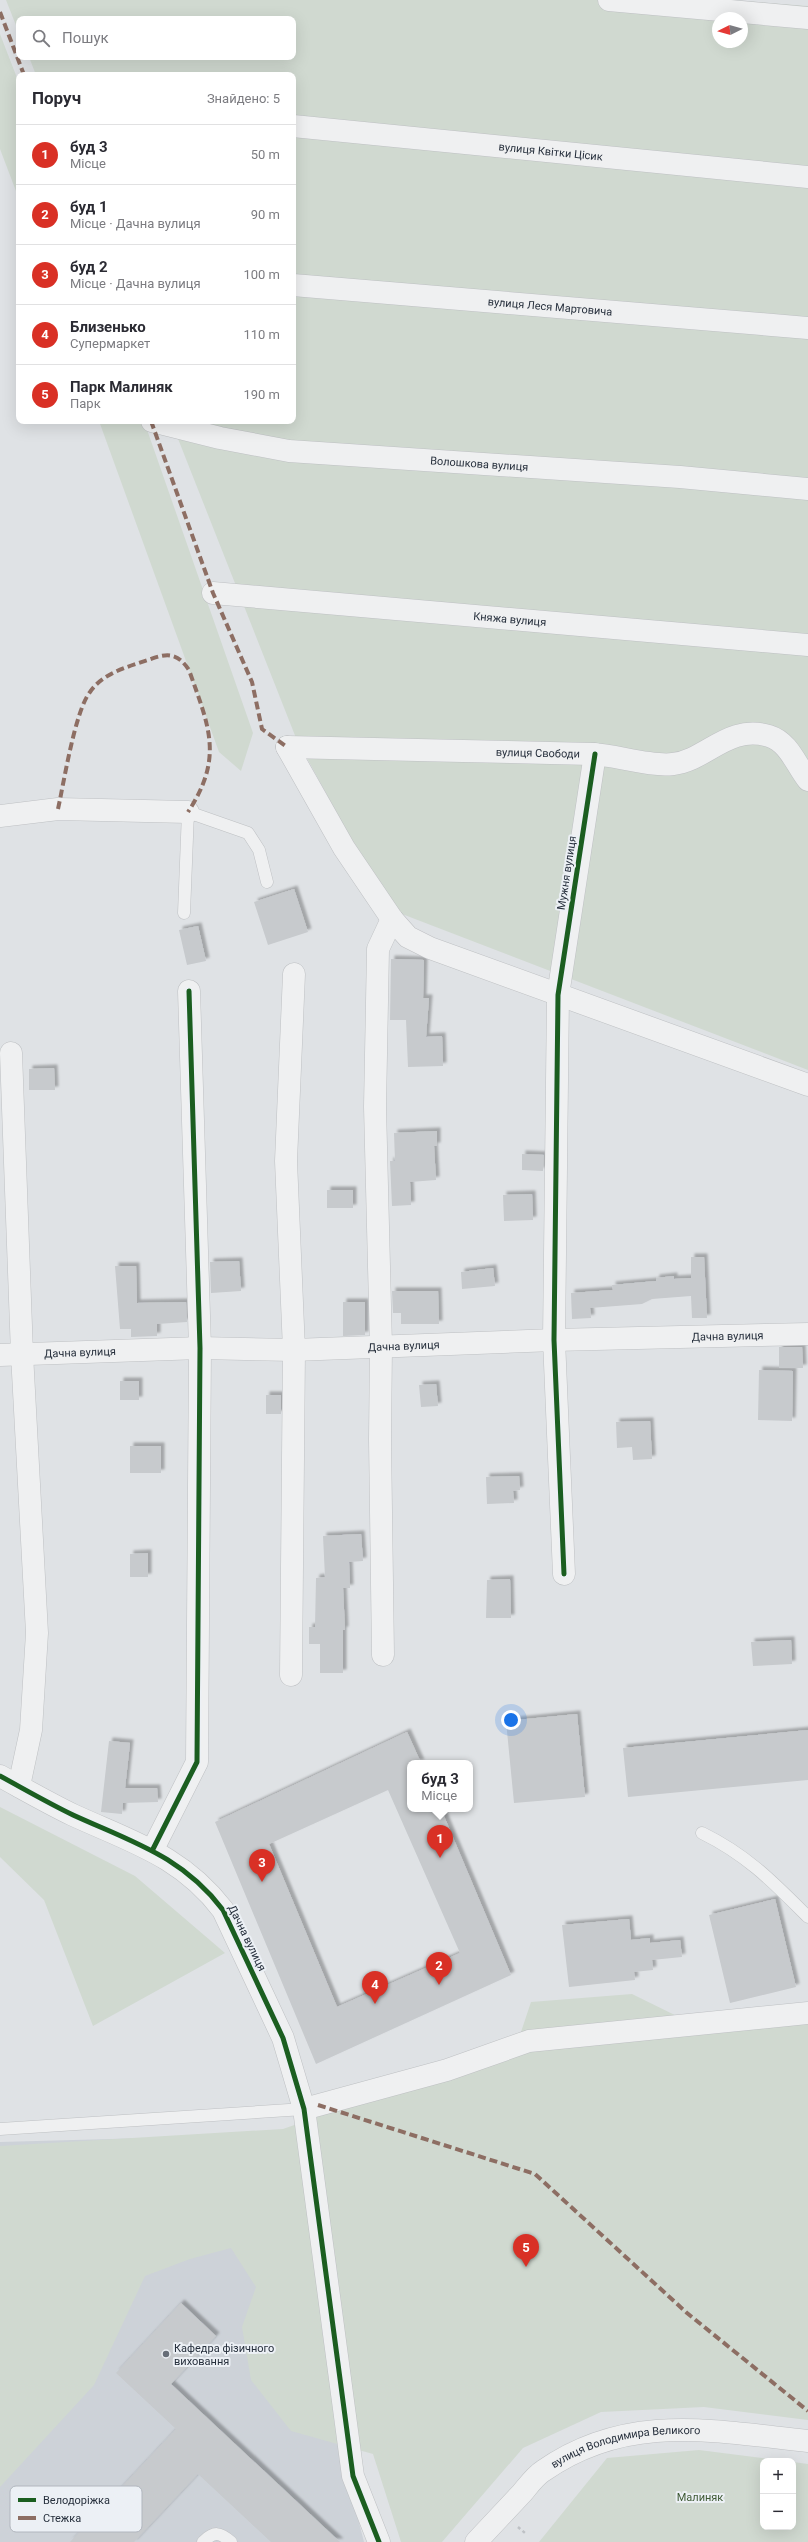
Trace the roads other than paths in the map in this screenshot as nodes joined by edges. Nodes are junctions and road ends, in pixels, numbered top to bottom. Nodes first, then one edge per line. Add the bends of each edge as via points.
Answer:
1 (609, 0) edge
2 (808, 18) edge
3 (296, 126) edge
4 (808, 177) edge
5 (296, 285) edge
6 (808, 328) edge
7 (164, 424) edge
8 (808, 489) edge
9 (213, 593) dead end
10 (808, 645) edge
11 (595, 754) junction
12 (808, 780) edge
13 (188, 812) junction
14 (0, 816) edge
15 (266, 882) dead end
16 (184, 913) dead end
17 (392, 919) junction
18 (294, 974) dead end
19 (188, 991) dead end
20 (558, 995) junction
21 (11, 1053) dead end
22 (808, 1085) edge
23 (808, 1334) edge
24 (554, 1340) junction
25 (381, 1346) junction
26 (200, 1348) junction
27 (294, 1350) junction
28 (22, 1354) junction
29 (0, 1355) edge
30 (564, 1574) dead end
31 (383, 1656) dead end
32 (291, 1675) dead end
33 (9, 1781) edge
34 (702, 1833) dead end
35 (152, 1849) junction
36 (808, 1918) edge
37 (808, 2013) edge
38 (304, 2109) junction
39 (0, 2129) edge
40 (808, 2441) edge
41 (203, 2542) edge
42 (231, 2542) edge
43 (379, 2542) edge
44 (476, 2542) edge

1 - 2 street
3 - 4 street, вулиця Квітки Цісик
5 - 6 street, вулиця Леся Мартовича
7 - 8 street, Волошкова вулиця via 220,438 289,450
9 - 10 street, Княжа вулиця
11 - 12 street, вулиця Свободи via 671,764 693,758 727,739 739,736 768,736 785,746
11 - 17 street, вулиця Свободи via 287,747 344,848
11 - 20 street, Мужня вулиця
13 - 14 street via 58,809
13 - 15 lane via 248,833 259,850
13 - 16 lane
17 - 20 street via 408,937 430,948
17 - 25 street via 378,949 375,1107
18 - 27 street via 286,1161
19 - 26 street
20 - 22 street
20 - 24 street, Мужня вулиця
21 - 28 street
23 - 24 street, Дачна вулиця
24 - 25 street, Дачна вулиця
24 - 30 street, Мужня вулиця
25 - 27 street, Дачна вулиця
25 - 31 street
26 - 27 street, Дачна вулиця
26 - 28 street, Дачна вулиця
26 - 35 street via 197,1762
27 - 32 street
28 - 29 street, Дачна вулиця
28 - 33 street via 37,1633 31,1730
33 - 35 street, Дачна вулиця via 72,1814
34 - 36 lane via 731,1847 760,1870
35 - 38 street, Дачна вулиця via 189,1873 210,1892 223,1910 283,2038
37 - 38 street via 529,2041 447,2070
38 - 39 lane
38 - 43 street, Дачна вулиця via 354,2476
40 - 44 street, вулиця Володимира Великого via 704,2430 669,2429 612,2438 575,2453 542,2472
41 - 42 lane via 210,2534 216,2533

